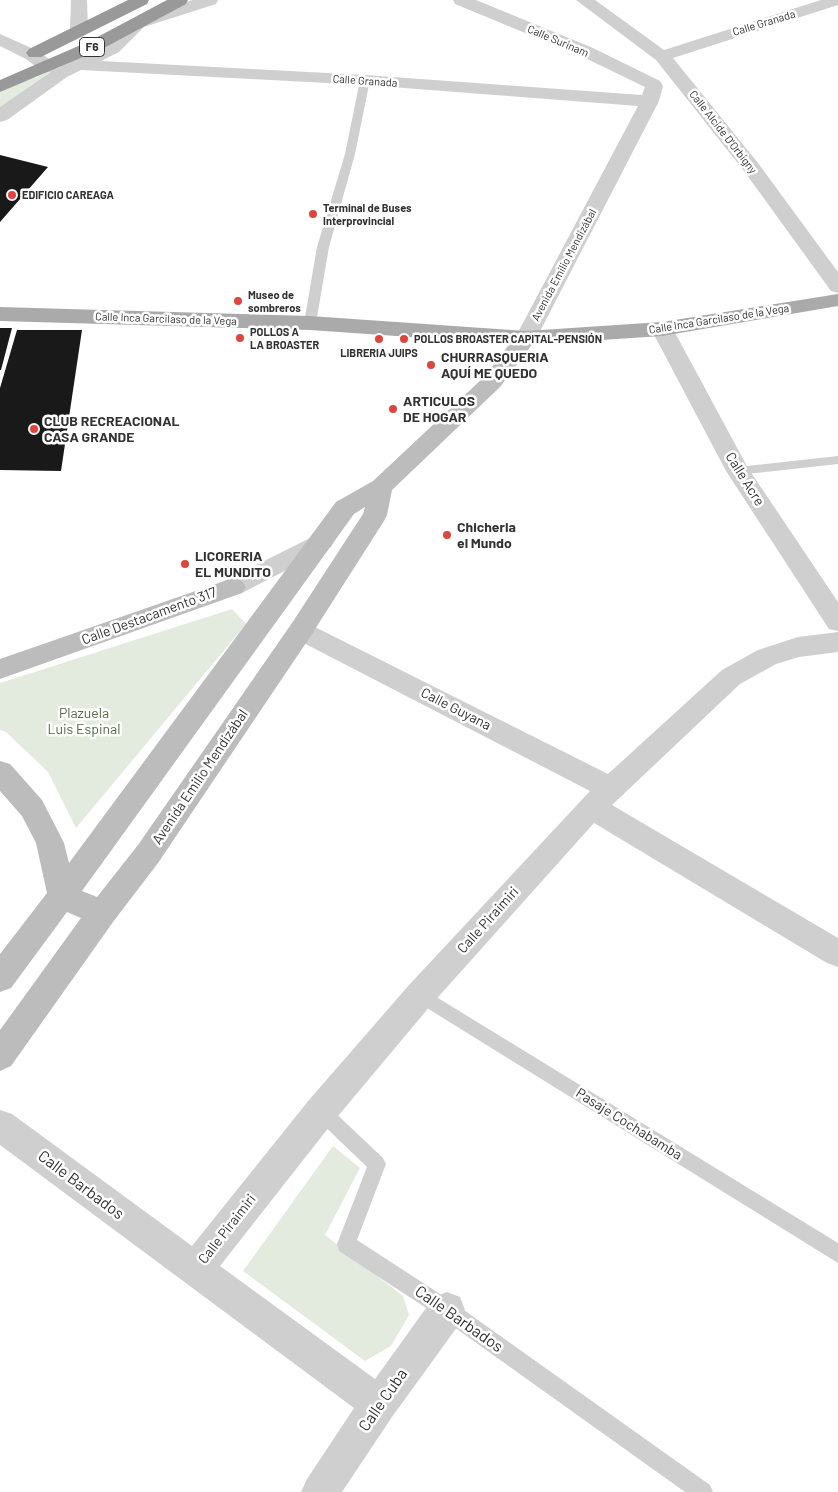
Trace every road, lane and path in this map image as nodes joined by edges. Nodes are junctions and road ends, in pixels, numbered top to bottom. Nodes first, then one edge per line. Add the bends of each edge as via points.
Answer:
1 (79, 0) edge
2 (141, 0) edge
3 (180, 0) edge
4 (210, 0) edge
5 (461, 0) edge
6 (584, 0) edge
7 (838, 0) edge
8 (138, 23) junction
9 (79, 31) junction
10 (0, 39) edge
11 (32, 55) junction
12 (662, 56) junction
13 (8, 64) dead end
14 (79, 65) junction
15 (48, 67) junction
16 (365, 80) junction
17 (682, 80) junction
18 (0, 86) edge
19 (652, 93) junction
20 (0, 116) edge
21 (838, 287) edge
22 (838, 300) edge
23 (0, 314) edge
24 (310, 323) junction
25 (662, 329) junction
26 (526, 338) junction
27 (838, 460) edge
28 (738, 472) junction
29 (381, 487) junction
30 (322, 541) junction
31 (233, 586) joint
32 (838, 622) edge
33 (301, 630) junction
34 (838, 642) edge
35 (0, 669) edge
36 (0, 772) edge
37 (601, 798) junction
38 (62, 896) junction
39 (102, 913) junction
40 (838, 954) edge
41 (0, 978) edge
42 (420, 995) junction
43 (0, 1056) edge
44 (321, 1111) junction
45 (0, 1125) edge
46 (838, 1254) edge
47 (195, 1270) junction
48 (447, 1310) junction
49 (379, 1404) junction
50 (320, 1492) edge
51 (703, 1492) edge

1 - 9 street
2 - 9 highway, F6
3 - 8 highway, F6
4 - 8 street
5 - 19 street, Calle Surinam via 587,52
6 - 12 street, Calle Alcide D'Orbigny
7 - 12 street, Calle Granada
8 - 14 street via 113,48
8 - 15 highway, F6
9 - 11 highway, F6
10 - 11 street
11 - 13 highway, F6
11 - 15 street
12 - 17 street, Calle Alcide D'Orbigny
14 - 16 street, Calle Granada
14 - 20 street
15 - 18 highway, F6
16 - 19 street, Calle Granada
16 - 24 lane via 347,163 323,247
17 - 19 street
17 - 21 street, Calle Alcide D'Orbigny via 751,166
19 - 26 street, Avenida Emilio Mendizábal
22 - 25 main road, Calle Inca Garcilaso de la Vega
23 - 24 main road, Calle Inca Garcilaso de la Vega
24 - 26 main road, Calle Inca Garcilaso de la Vega
25 - 26 main road, Calle Inca Garcilaso de la Vega
25 - 28 street, Calle Acre
26 - 29 main road, Avenida Emilio Mendizábal via 492,382
27 - 28 lane
28 - 32 street, Calle Acre
29 - 30 main road, Avenida Emilio Mendizábal via 345,508
29 - 33 main road, Avenida Emilio Mendizábal via 375,515
30 - 31 street, Calle Destacamento 317
30 - 38 main road, Avenida Emilio Mendizábal
31 - 35 main road, Calle Destacamento 317
33 - 37 street, Calle Guyana
33 - 39 main road, Avenida Emilio Mendizábal via 148,854
34 - 37 street, Calle Piraimiri via 798,647 767,657 731,677
36 - 38 main road via 32,808 50,843
37 - 40 street, Calle Guyana
37 - 42 street, Calle Piraimiri
38 - 39 main road
38 - 41 main road, Avenida Emilio Mendizábal
39 - 43 main road, Avenida Emilio Mendizábal
42 - 44 street, Calle Piraimiri
42 - 46 lane, Pasaje Cochabamba
44 - 47 street, Calle Piraimiri
44 - 48 lane, Calle Barbados via 377,1164 346,1244
45 - 47 street, Calle Barbados
47 - 49 street, Calle Barbados
48 - 49 street, Calle Cuba
48 - 51 lane, Calle Barbados
49 - 50 street, Calle Cuba

